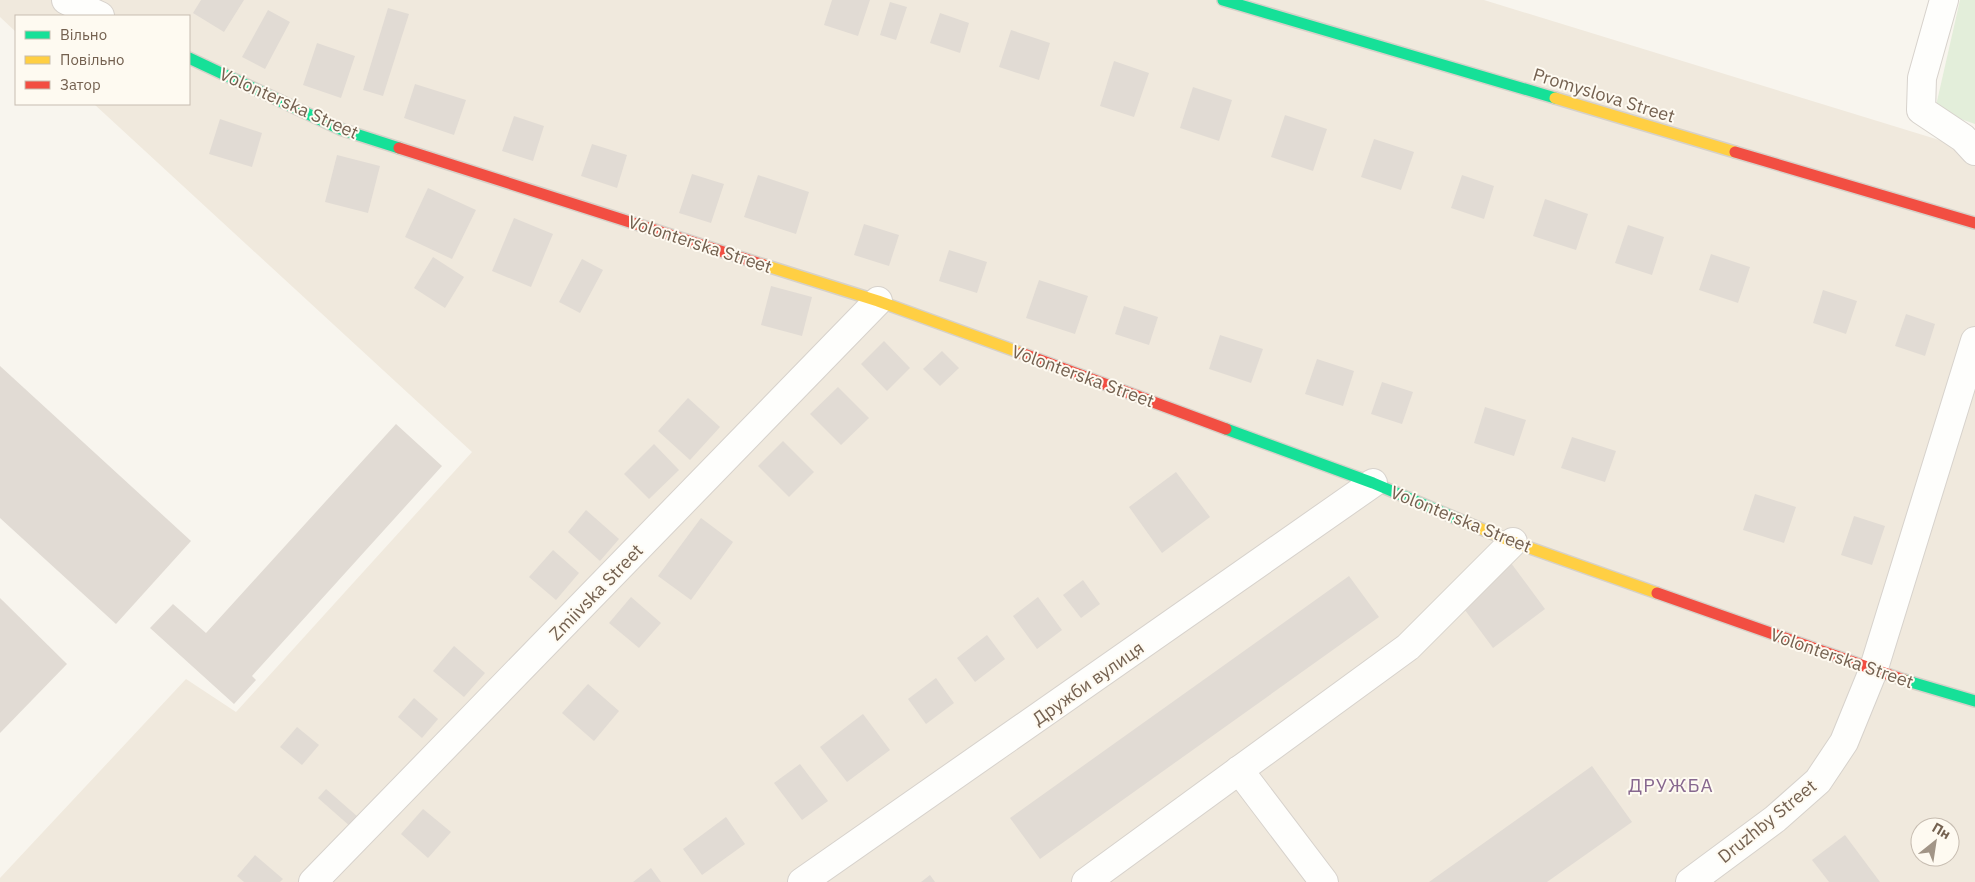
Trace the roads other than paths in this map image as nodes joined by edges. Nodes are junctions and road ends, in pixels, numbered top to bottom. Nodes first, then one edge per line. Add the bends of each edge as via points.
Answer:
1 (66, 0) edge
2 (1223, 0) edge
3 (1944, 0) edge
4 (98, 15) edge
5 (190, 58) edge
6 (1975, 151) edge
7 (1975, 223) edge
8 (878, 301) junction
9 (1975, 341) edge
10 (1373, 483) junction
11 (1513, 542) junction
12 (1873, 671) junction
13 (1975, 701) edge
14 (1239, 770) junction
15 (313, 882) edge
16 (802, 882) edge
17 (1086, 882) edge
18 (1324, 882) edge
19 (1690, 882) edge

1 - 4 street
2 - 7 street, Promyslova Street
3 - 6 street via 1922,78 1921,110 1963,138
5 - 8 street, Volonterska Street via 340,129
8 - 10 street, Volonterska Street
8 - 15 street, Zmiivska Street
9 - 12 street, Druzhby Street
10 - 11 street, Volonterska Street
10 - 16 street, Дружби вулиця
11 - 12 street, Volonterska Street
11 - 14 street via 1408,646
12 - 13 street, Volonterska Street
12 - 19 street, Druzhby Street via 1844,742 1818,781 1775,819
14 - 17 street
14 - 18 street

